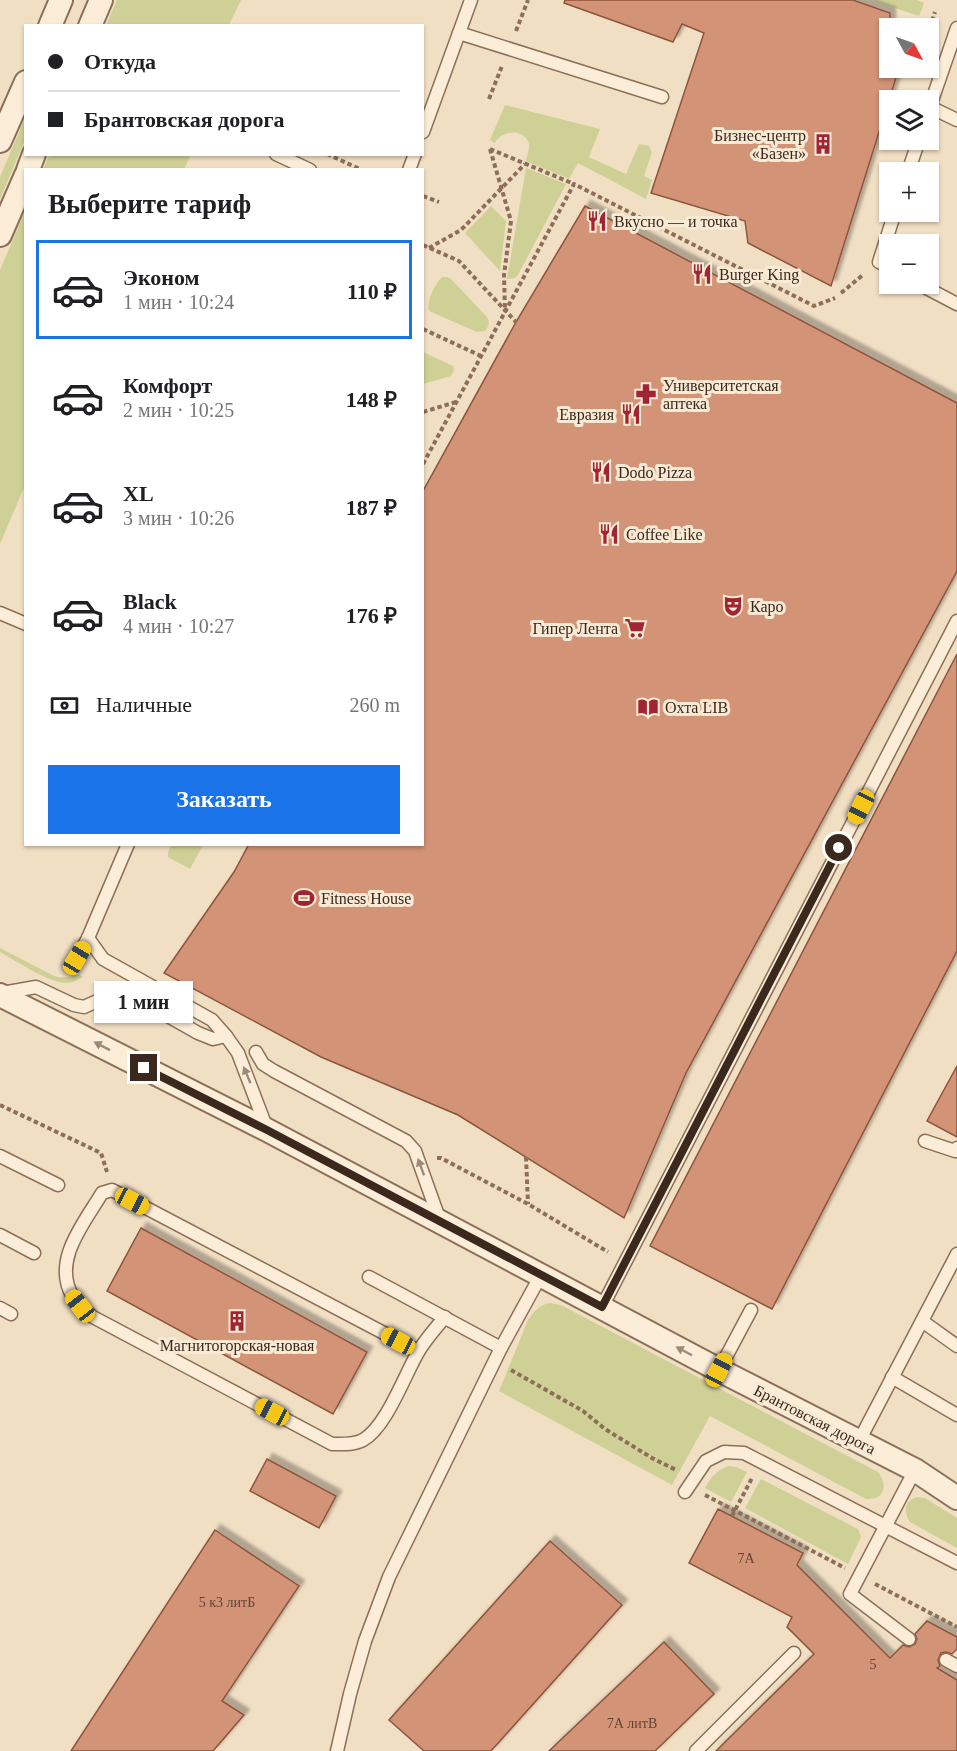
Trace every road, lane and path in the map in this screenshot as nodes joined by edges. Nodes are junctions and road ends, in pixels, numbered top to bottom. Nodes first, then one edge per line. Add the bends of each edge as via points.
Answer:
1 (61, 0) edge
2 (101, 0) edge
3 (471, 0) edge
4 (935, 12) dead end
5 (933, 18) edge
6 (51, 24) edge
7 (91, 24) edge
8 (957, 28) edge
9 (459, 33) junction
10 (24, 87) edge
11 (936, 90) edge
12 (662, 97) dead end
13 (939, 113) edge
14 (957, 120) edge
15 (424, 129) edge
16 (0, 141) edge
17 (280, 156) edge
18 (331, 156) edge
19 (525, 164) junction
20 (306, 168) edge
21 (358, 168) edge
22 (24, 180) edge
23 (574, 184) junction
24 (501, 188) junction
25 (424, 196) edge
26 (439, 202) dead end
27 (0, 235) edge
28 (424, 246) edge
29 (429, 248) junction
30 (879, 268) edge
31 (841, 293) dead end
32 (938, 294) edge
33 (835, 298) dead end
34 (957, 304) edge
35 (505, 310) junction
36 (516, 322) dead end
37 (424, 329) edge
38 (481, 356) junction
39 (456, 401) junction
40 (424, 412) edge
41 (424, 462) edge
42 (0, 613) edge
43 (957, 621) edge
44 (24, 623) edge
45 (127, 846) edge
46 (88, 938) junction
47 (77, 958) dead end
48 (0, 994) edge
49 (226, 1035) junction
50 (256, 1052) dead end
51 (0, 1105) edge
52 (267, 1130) junction
53 (925, 1141) dead end
54 (957, 1149) edge
55 (0, 1156) edge
56 (526, 1157) dead end
57 (58, 1185) dead end
58 (112, 1190) junction
59 (528, 1204) dead end
60 (441, 1222) junction
61 (0, 1235) edge
62 (34, 1253) dead end
63 (957, 1254) edge
64 (542, 1275) junction
65 (369, 1277) dead end
66 (602, 1307) junction
67 (751, 1310) dead end
68 (445, 1317) junction
69 (922, 1321) junction
70 (957, 1346) edge
71 (501, 1348) junction
72 (418, 1351) junction
73 (495, 1361) junction
74 (719, 1370) junction
75 (892, 1377) junction
76 (957, 1415) edge
77 (858, 1441) junction
78 (760, 1461) junction
79 (915, 1470) junction
80 (689, 1486) junction
81 (957, 1498) edge
82 (735, 1511) junction
83 (732, 1516) dead end
84 (886, 1526) junction
85 (957, 1563) edge
86 (859, 1576) junction
87 (957, 1627) edge
88 (909, 1639) dead end
89 (794, 1653) dead end
90 (337, 1751) edge
91 (696, 1751) edge

1 - 6 street
2 - 7 street
3 - 9 lane
4 - 5 path
8 - 11 lane
9 - 12 lane
9 - 15 lane
10 - 16 street
13 - 14 lane
17 - 20 lane
18 - 21 path
19 - 23 path
19 - 24 path
19 - 24 path via 490,149
22 - 27 street
23 - 33 path via 814,306
23 - 35 path
24 - 29 path via 461,230
24 - 35 path via 511,221 504,275
25 - 26 path
28 - 29 path
29 - 35 path via 459,261
30 - 31 path
32 - 34 lane
35 - 36 path
35 - 38 path
37 - 38 path
38 - 39 path
39 - 40 path
39 - 41 path
42 - 44 lane
43 - 66 lane
45 - 46 lane
46 - 47 lane
46 - 49 lane via 103,959 212,1020
48 - 49 lane via 36,987 84,1007 117,993 129,994 198,1033 213,1039
52 -> 48 street, Брантовская дорога
52 -> 49 lane via 238,1053
60 -> 50 lane via 415,1151 406,1141 274,1071 263,1064
51 - 58 path via 101,1153
52 - 60 street, Брантовская дорога
53 - 54 lane
55 - 57 lane
56 - 59 path
58 - 72 lane
58 - 72 lane via 102,1193 72,1242 67,1258 68,1286 80,1306 93,1317 332,1444 363,1440 376,1428
60 - 64 street, Брантовская дорога
61 - 62 lane
63 - 69 lane
64 - 66 street, Брантовская дорога
64 - 71 lane
65 - 68 lane
74 -> 66 street, Брантовская дорога
67 - 74 lane
68 - 71 lane
68 - 72 lane
69 - 70 lane
69 - 75 lane
71 - 73 lane
73 - 80 path via 583,1411
73 - 90 lane via 389,1577 365,1641
74 - 77 street, Брантовская дорога
75 - 76 lane
75 - 77 lane
77 - 79 street, Брантовская дорога
78 - 80 lane via 744,1453 724,1452 706,1461
78 - 82 path
78 - 84 lane
79 - 81 street, Брантовская дорога
79 - 84 lane
80 - 82 path
82 - 83 path
82 - 86 path
84 - 85 lane
84 - 86 lane
86 - 87 path
86 - 88 lane via 850,1594
89 - 91 lane

